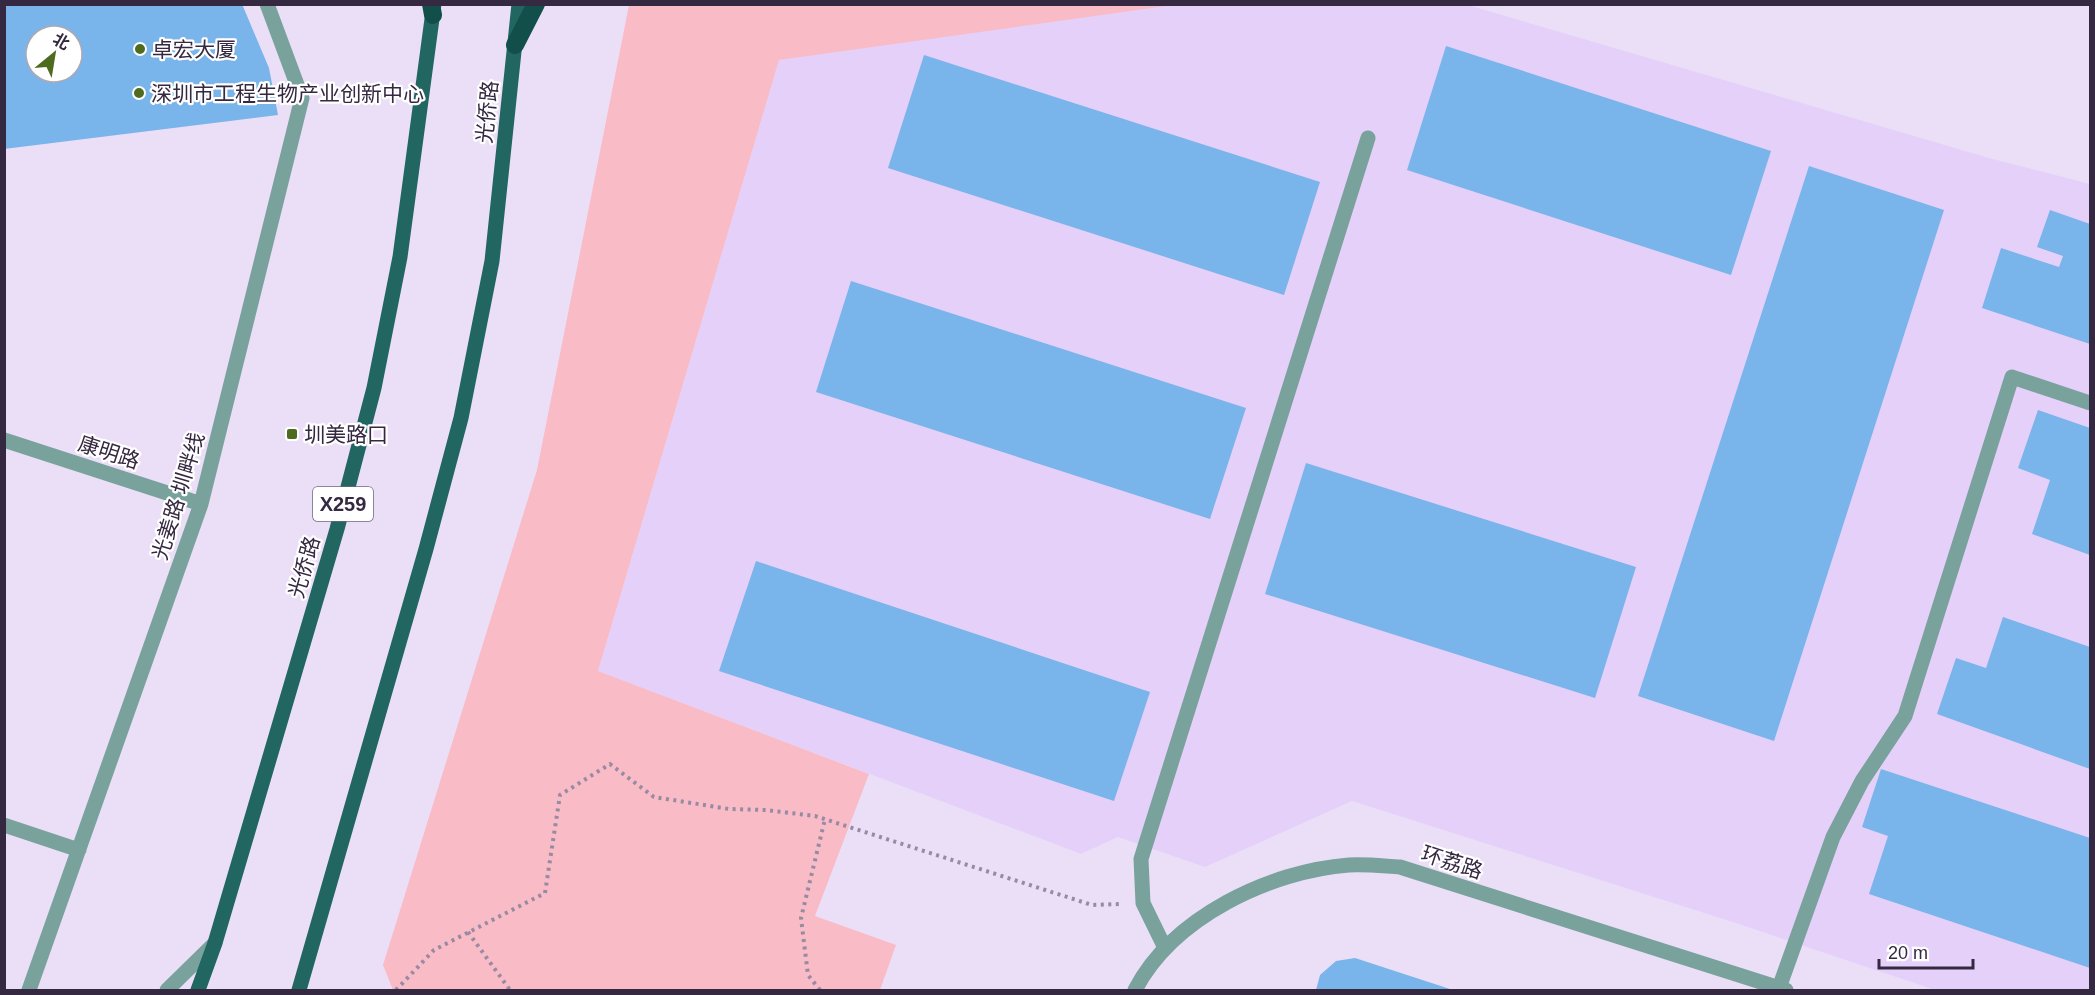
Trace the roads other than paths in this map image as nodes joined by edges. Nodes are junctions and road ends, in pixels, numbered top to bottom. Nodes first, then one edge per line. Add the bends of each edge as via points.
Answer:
1 (267, 4) edge
2 (519, 4) edge
3 (536, 4) edge
4 (432, 8) edge
5 (515, 45) junction
6 (1368, 138) dead end
7 (2091, 403) edge
8 (4, 440) edge
9 (201, 504) junction
10 (4, 825) edge
11 (79, 850) junction
12 (215, 943) junction
13 (1165, 948) junction
14 (305, 974) junction
15 (1783, 989) edge
16 (29, 990) edge
17 (167, 990) edge
18 (198, 990) edge
19 (299, 990) edge
20 (304, 990) edge
21 (1135, 990) edge

1 - 9 street, 光姜路 圳畔线 via 302,98
2 - 5 main road, 光侨路
3 - 5 highway
4 - 12 main road, 光侨路 / X259 via 400,257 374,388 337,530
5 - 14 main road, 光侨路 via 492,261 461,418
6 - 13 street via 1141,859 1143,903
7 - 15 street via 2012,377 1905,716 1862,781 1833,837
8 - 9 street, 康明路
9 - 11 street, 光姜路 圳畔线
10 - 11 street
11 - 16 street, 光姜路 圳畔线
12 - 17 street
12 - 18 main road, 光侨路 / X259
13 - 15 street, 环荔路 via 1201,918 1247,892 1294,874 1350,865 1400,867
13 - 21 street, 环荔路
14 - 19 main road, 光侨路
14 - 20 street

